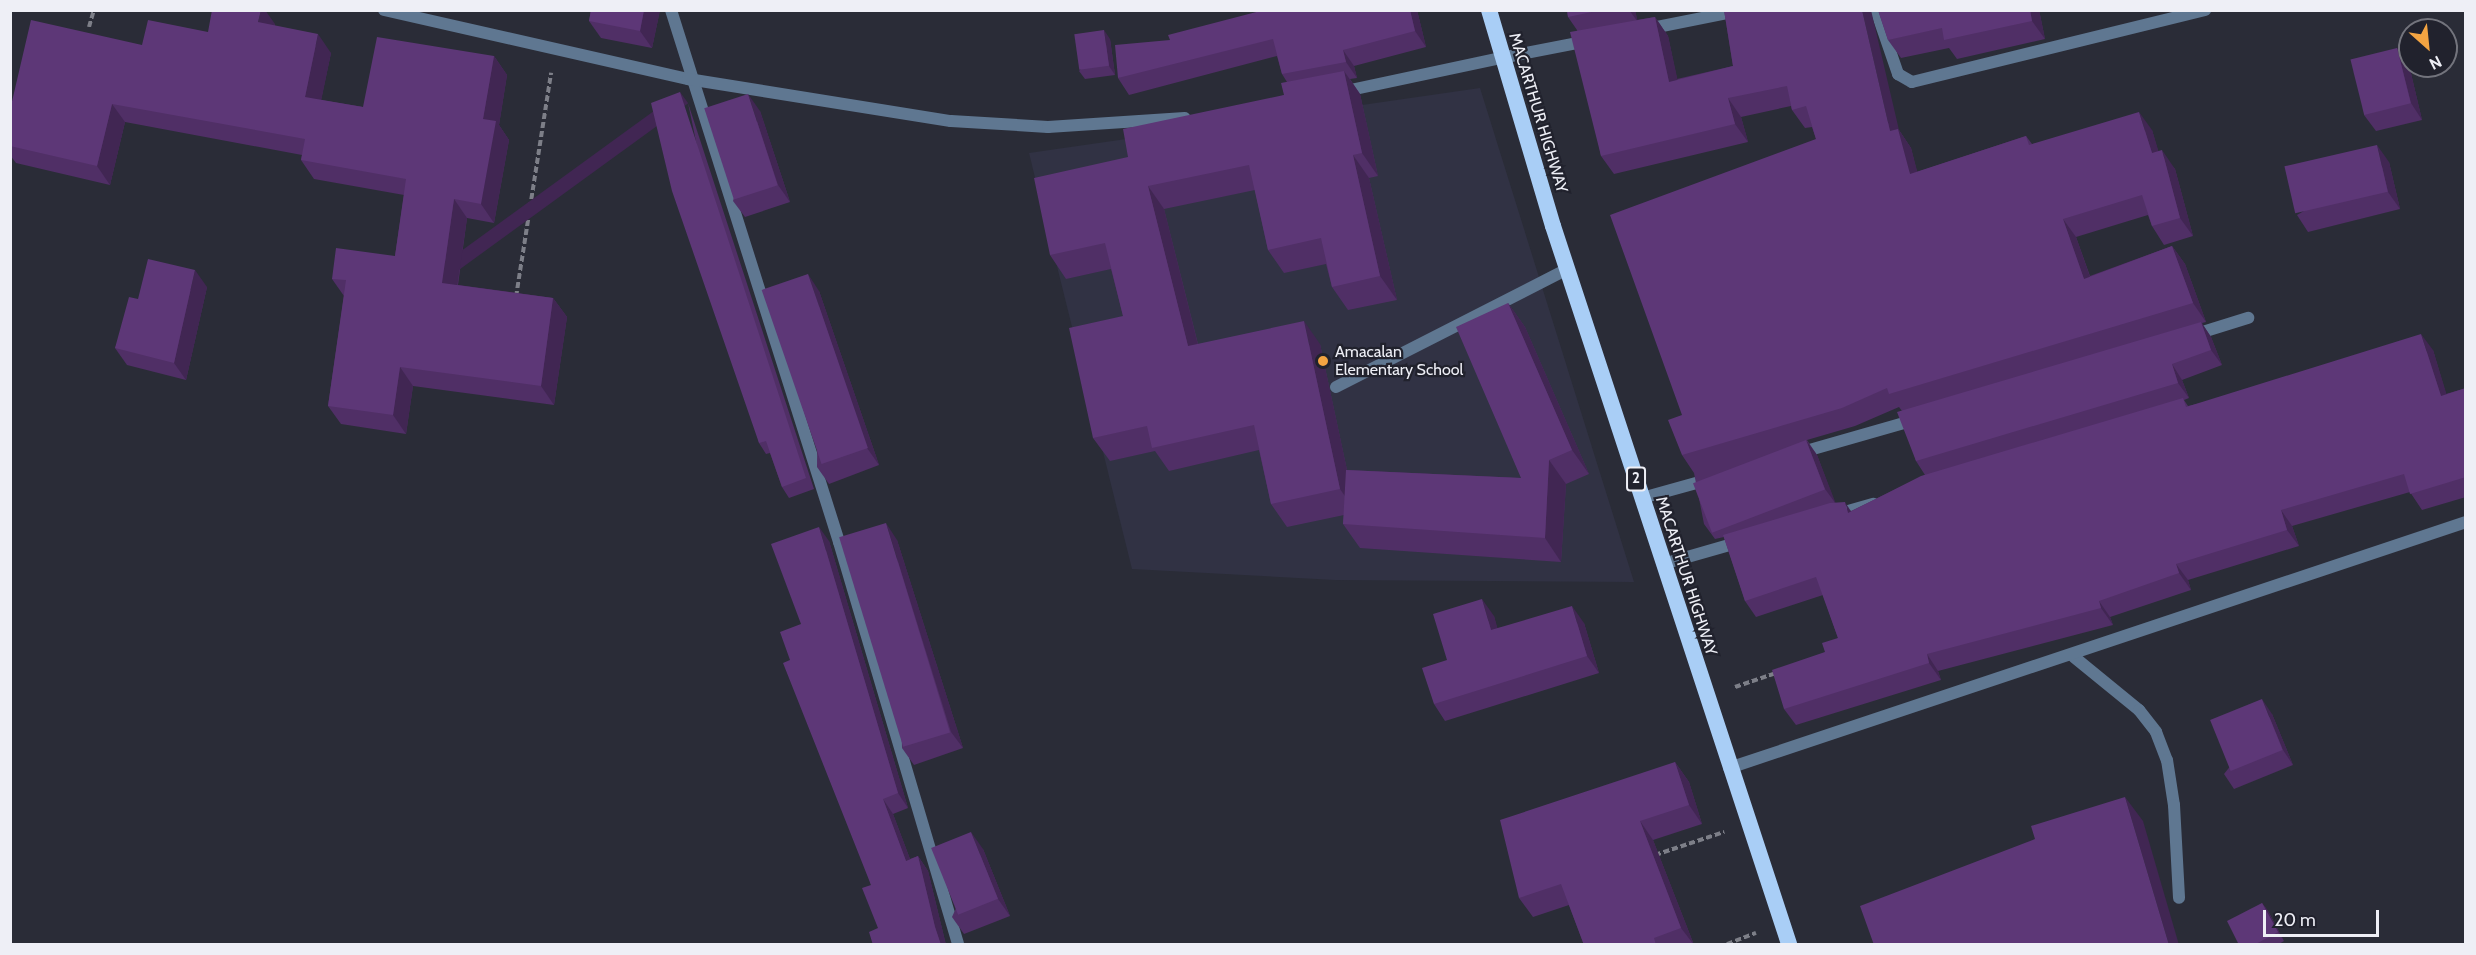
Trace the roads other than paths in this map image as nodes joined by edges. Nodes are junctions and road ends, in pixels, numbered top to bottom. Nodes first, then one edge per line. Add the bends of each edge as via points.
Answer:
1 (384, 10) edge
2 (671, 10) edge
3 (1490, 10) edge
4 (1743, 10) edge
5 (1876, 10) edge
6 (2205, 10) edge
7 (1628, 33) edge
8 (1605, 38) edge
9 (1501, 58) junction
10 (688, 79) junction
11 (1325, 95) edge
12 (1200, 116) edge
13 (1568, 269) junction
14 (2248, 318) dead end
15 (2174, 340) edge
16 (1336, 387) dead end
17 (1929, 416) edge
18 (1780, 459) edge
19 (1723, 475) edge
20 (1642, 498) junction
21 (1886, 500) edge
22 (1819, 519) edge
23 (2466, 522) edge
24 (1752, 538) edge
25 (1663, 564) junction
26 (2074, 657) junction
27 (1729, 768) junction
28 (2179, 898) dead end
29 (958, 945) edge
30 (1789, 945) edge

1 - 10 street
2 - 10 street
3 - 9 highway, MACARTHUR HIGHWAY / 2
4 - 7 street
5 - 6 street via 1898,74 1912,82
8 - 9 street
9 - 11 street
9 - 13 highway, MACARTHUR HIGHWAY / 2
10 - 12 street via 951,121 1048,127
10 - 29 street via 839,542
13 - 16 street
13 - 20 highway, MACARTHUR HIGHWAY / 2
14 - 15 street
17 - 18 street
19 - 20 street
20 - 25 highway, MACARTHUR HIGHWAY / 2
21 - 22 street
23 - 26 street
24 - 25 street
25 - 27 highway, MACARTHUR HIGHWAY / 2
26 - 27 street
26 - 28 street via 2139,710 2156,732 2167,760 2174,805
27 - 30 highway, MACARTHUR HIGHWAY / 2

